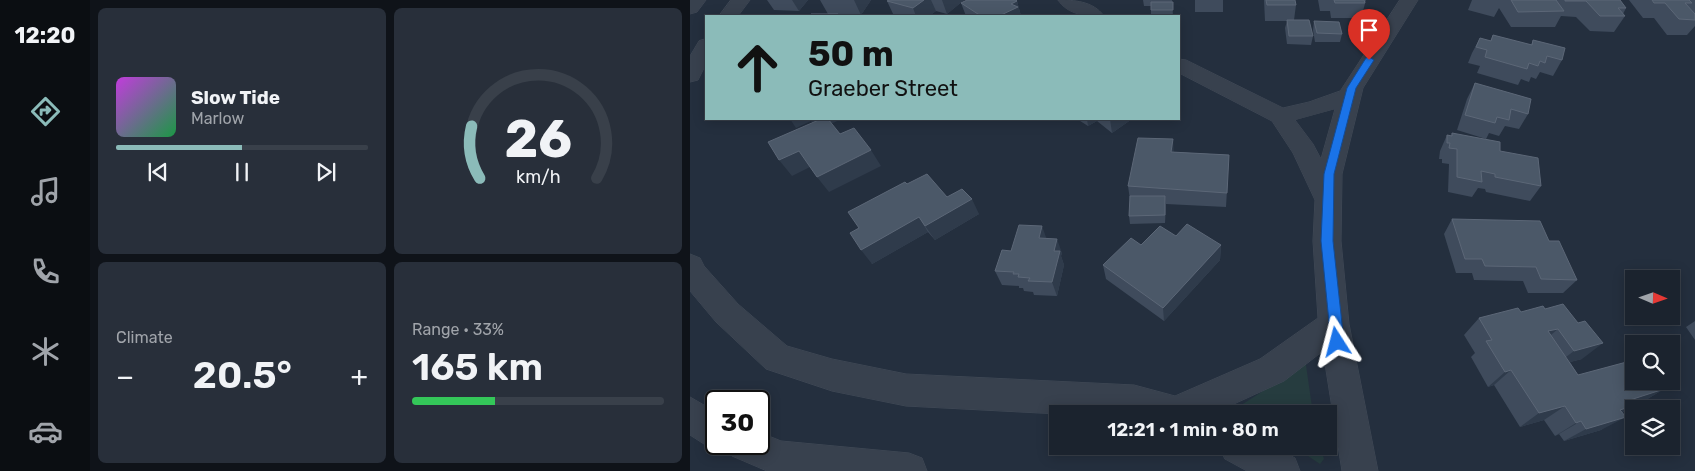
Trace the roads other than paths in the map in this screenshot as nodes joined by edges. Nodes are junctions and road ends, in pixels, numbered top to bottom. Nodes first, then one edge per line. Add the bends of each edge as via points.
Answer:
1 (697, 0) edge
2 (741, 0) edge
3 (1067, 0) edge
4 (1409, 0) edge
5 (690, 8) edge
6 (1090, 9) edge
7 (729, 15) edge
8 (705, 46) edge
9 (1180, 66) edge
10 (690, 75) edge
11 (1350, 95) junction
12 (1280, 116) junction
13 (1328, 201) junction
14 (690, 266) edge
15 (1334, 324) junction
16 (1147, 405) edge
17 (1196, 405) edge
18 (690, 414) edge
19 (705, 424) edge
20 (770, 455) edge
21 (1254, 455) edge
22 (909, 471) edge
23 (1282, 471) edge
24 (1360, 471) edge

1 - 5 street
2 - 7 street
3 - 6 street
4 - 11 street via 1360,74
8 - 10 street
9 - 12 street
11 - 12 street via 1314,109
11 - 13 street via 1329,174
12 - 13 street via 1304,150
13 - 15 street via 1327,241
14 - 16 street via 728,313 777,358 823,372 906,390 1134,401
15 - 17 street via 1272,370
15 - 24 street
18 - 19 street
20 - 22 street via 781,459
21 - 23 street

